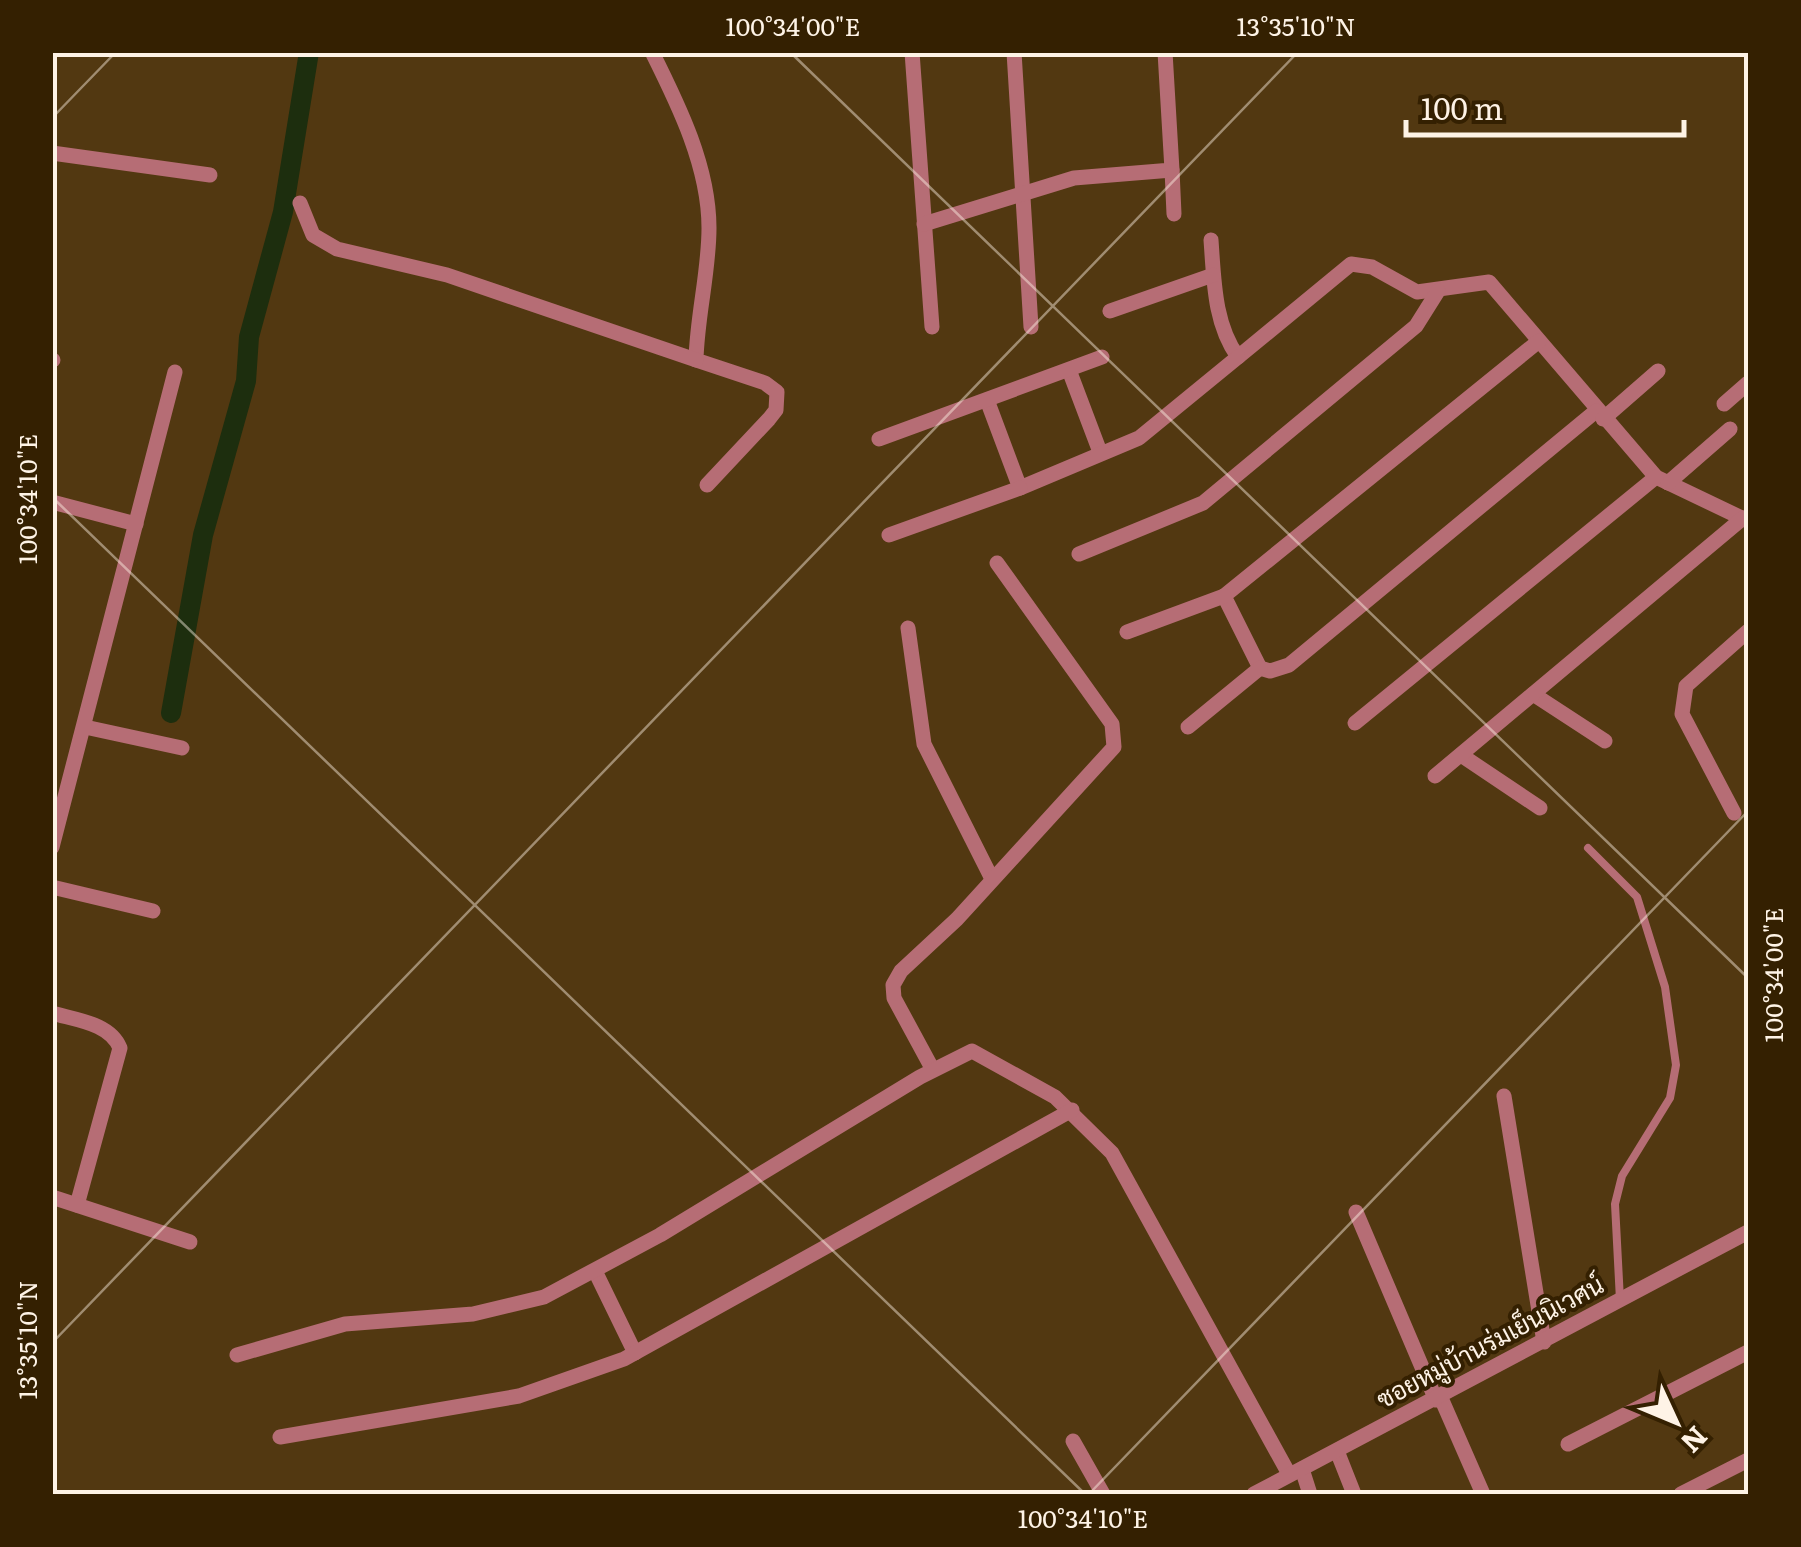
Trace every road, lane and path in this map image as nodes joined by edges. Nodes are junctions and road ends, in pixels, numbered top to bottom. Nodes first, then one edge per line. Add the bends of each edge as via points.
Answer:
1 (652, 52) edge
2 (912, 52) edge
3 (1014, 52) edge
4 (1165, 52) edge
5 (52, 153) edge
6 (1172, 170) junction
7 (210, 174) dead end
8 (1026, 190) junction
9 (300, 203) dead end
10 (1174, 214) dead end
11 (924, 224) junction
12 (1211, 240) dead end
13 (1213, 275) junction
14 (1438, 291) junction
15 (1110, 311) dead end
16 (932, 327) dead end
17 (1031, 327) dead end
18 (1539, 340) junction
19 (1102, 357) dead end
20 (1238, 358) junction
21 (696, 360) junction
22 (1069, 370) junction
23 (1658, 370) dead end
24 (175, 372) dead end
25 (1748, 383) edge
26 (987, 400) junction
27 (1724, 404) dead end
28 (1600, 415) junction
29 (1730, 429) dead end
30 (878, 439) dead end
31 (1100, 452) junction
32 (1662, 480) junction
33 (707, 485) dead end
34 (1020, 488) junction
35 (52, 502) edge
36 (1746, 520) edge
37 (136, 524) junction
38 (890, 535) dead end
39 (1079, 554) dead end
40 (997, 563) dead end
41 (1224, 596) junction
42 (908, 628) dead end
43 (1748, 631) edge
44 (1127, 632) dead end
45 (1260, 668) junction
46 (1532, 694) junction
47 (1355, 723) dead end
48 (1188, 726) dead end
49 (85, 727) junction
50 (1604, 741) dead end
51 (182, 748) dead end
52 (1460, 755) junction
53 (1435, 776) dead end
54 (1540, 808) dead end
55 (1734, 814) dead end
56 (52, 846) edge
57 (1588, 848) dead end
58 (992, 879) junction
59 (52, 888) edge
60 (153, 912) dead end
61 (52, 1013) edge
62 (933, 1070) junction
63 (1504, 1096) dead end
64 (1072, 1110) junction
65 (52, 1198) edge
66 (77, 1205) junction
67 (1356, 1212) dead end
68 (1748, 1232) edge
69 (190, 1242) dead end
70 (596, 1271) junction
71 (1620, 1300) junction
72 (1544, 1342) junction
73 (1748, 1352) edge
74 (635, 1353) junction
75 (237, 1355) dead end
76 (1438, 1399) junction
77 (280, 1437) dead end
78 (1073, 1441) dead end
79 (1568, 1444) dead end
80 (1336, 1451) junction
81 (1748, 1460) edge
82 (1295, 1472) junction
83 (1103, 1494) edge
84 (1254, 1494) edge
85 (1310, 1494) edge
86 (1354, 1494) edge
87 (1483, 1494) edge
88 (1681, 1494) edge

1 - 21 street via 706,192 709,228
2 - 11 street
3 - 8 street
4 - 6 street
5 - 7 street
6 - 8 street via 1108,173
6 - 10 street
8 - 11 street
8 - 17 street
9 - 21 street via 313,235 337,249 447,274
11 - 16 street
12 - 13 street
13 - 15 street
13 - 20 street via 1226,341
14 - 18 street via 1489,282
14 - 20 street via 1416,292 1372,267 1351,264
14 - 39 street via 1416,326 1203,503
18 - 28 street
18 - 41 street
19 - 22 street
20 - 31 street via 1139,438
21 - 33 street via 777,392 776,410
22 - 26 street
22 - 31 street
23 - 28 street
24 - 37 street
25 - 27 street
26 - 30 street
26 - 34 street
28 - 32 street
28 - 45 street via 1289,665 1270,672
29 - 32 street
31 - 34 street
32 - 36 street
32 - 47 street
34 - 38 street
35 - 37 street
36 - 46 street
37 - 49 street
40 - 58 street via 1116,736 1107,758
41 - 44 street
41 - 45 street
42 - 58 street via 924,744
43 - 55 street via 1681,697 1682,714
45 - 48 street
46 - 50 street
46 - 52 street
49 - 51 street
49 - 56 street
52 - 53 street
52 - 54 street
57 - 71 lane via 1637,897 1665,987 1676,1065 1670,1098 1618,1190
58 - 62 street via 893,985
59 - 60 street
61 - 66 street via 100,1027 120,1048
62 - 64 street via 978,1052
62 - 70 street
63 - 72 street
64 - 74 street
64 - 82 street via 1128,1178
65 - 66 street
66 - 69 street
67 - 76 street
68 - 71 street, ซอยหมู่บ้านร่มเย็นนิเวศน์
70 - 74 street
70 - 75 street via 512,1308 345,1324
71 - 72 street, ซอยหมู่บ้านร่มเย็นนิเวศน์
72 - 76 street, ซอยหมู่บ้านร่มเย็นนิเวศน์
73 - 79 street
74 - 77 street via 519,1396
76 - 80 street, ซอยหมู่บ้านร่มเย็นนิเวศน์
76 - 87 street
78 - 83 street
80 - 82 street, ซอยหมู่บ้านร่มเย็นนิเวศน์
80 - 86 street
81 - 88 street
82 - 84 street, ซอยหมู่บ้านร่มเย็นนิเวศน์
82 - 85 street

